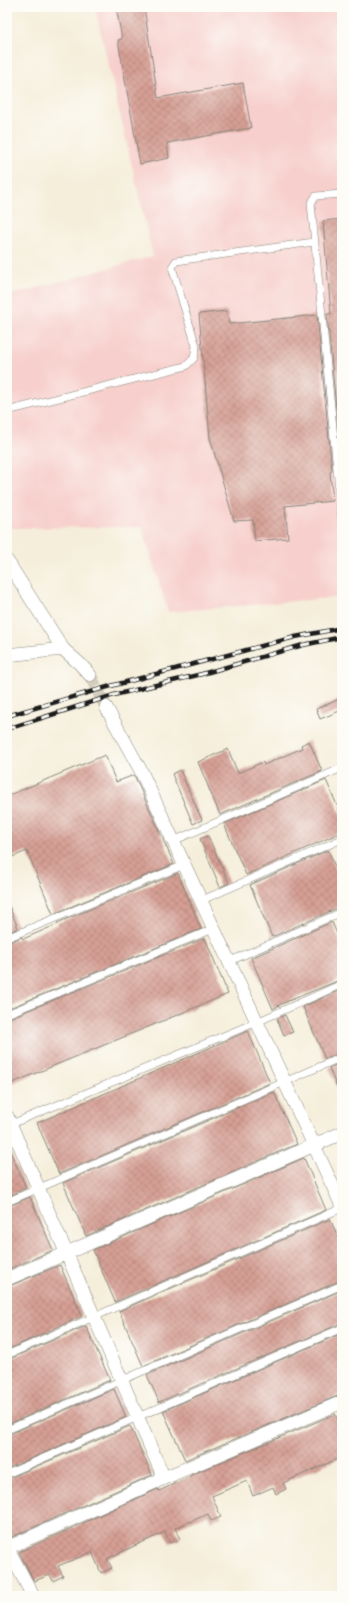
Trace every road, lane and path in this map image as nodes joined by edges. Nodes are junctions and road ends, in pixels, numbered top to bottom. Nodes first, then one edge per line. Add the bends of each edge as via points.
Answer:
1 (342, 194) edge
2 (314, 242) junction
3 (7, 411) edge
4 (342, 520) edge
5 (7, 561) edge
6 (63, 649) junction
7 (7, 655) edge
8 (90, 676) tunnel mouth
9 (106, 707) tunnel mouth
10 (342, 768) edge
11 (342, 839) edge
12 (173, 842) junction
13 (184, 865) junction
14 (200, 901) junction
15 (342, 912) edge
16 (213, 928) junction
17 (7, 938) edge
18 (228, 962) junction
19 (342, 984) edge
20 (7, 1014) edge
21 (256, 1022) junction
22 (342, 1057) edge
23 (284, 1082) junction
24 (8, 1122) edge
25 (342, 1133) edge
26 (314, 1145) junction
27 (39, 1189) junction
28 (7, 1202) edge
29 (342, 1207) edge
30 (67, 1253) junction
31 (7, 1279) edge
32 (342, 1285) edge
33 (94, 1317) junction
34 (342, 1328) edge
35 (7, 1355) edge
36 (122, 1380) junction
37 (342, 1402) edge
38 (138, 1417) junction
39 (7, 1430) edge
40 (7, 1474) edge
41 (164, 1478) junction
42 (7, 1547) edge
43 (33, 1596) edge

1 - 2 lane via 316,196 311,203
2 - 3 lane via 176,261 172,267 196,346 194,358 186,366
2 - 4 lane
5 - 6 street
6 - 7 street
6 - 8 street
9 - 12 street via 141,771
10 - 12 lane
11 - 14 lane
12 - 13 street
13 - 14 street
13 - 17 lane
14 - 16 street
15 - 18 lane
16 - 18 street
16 - 20 lane
18 - 21 street
19 - 21 lane
21 - 23 street
21 - 24 lane
22 - 23 lane
23 - 26 street
23 - 27 lane
24 - 27 street
25 - 26 street
26 - 29 street
26 - 30 street
27 - 28 lane
27 - 30 street
29 - 33 lane
30 - 31 street
30 - 33 street
32 - 36 lane
33 - 35 lane
33 - 36 street
34 - 38 lane
36 - 38 street
36 - 39 lane
37 - 41 street
38 - 40 lane
38 - 41 street
41 - 42 street
42 - 43 street

